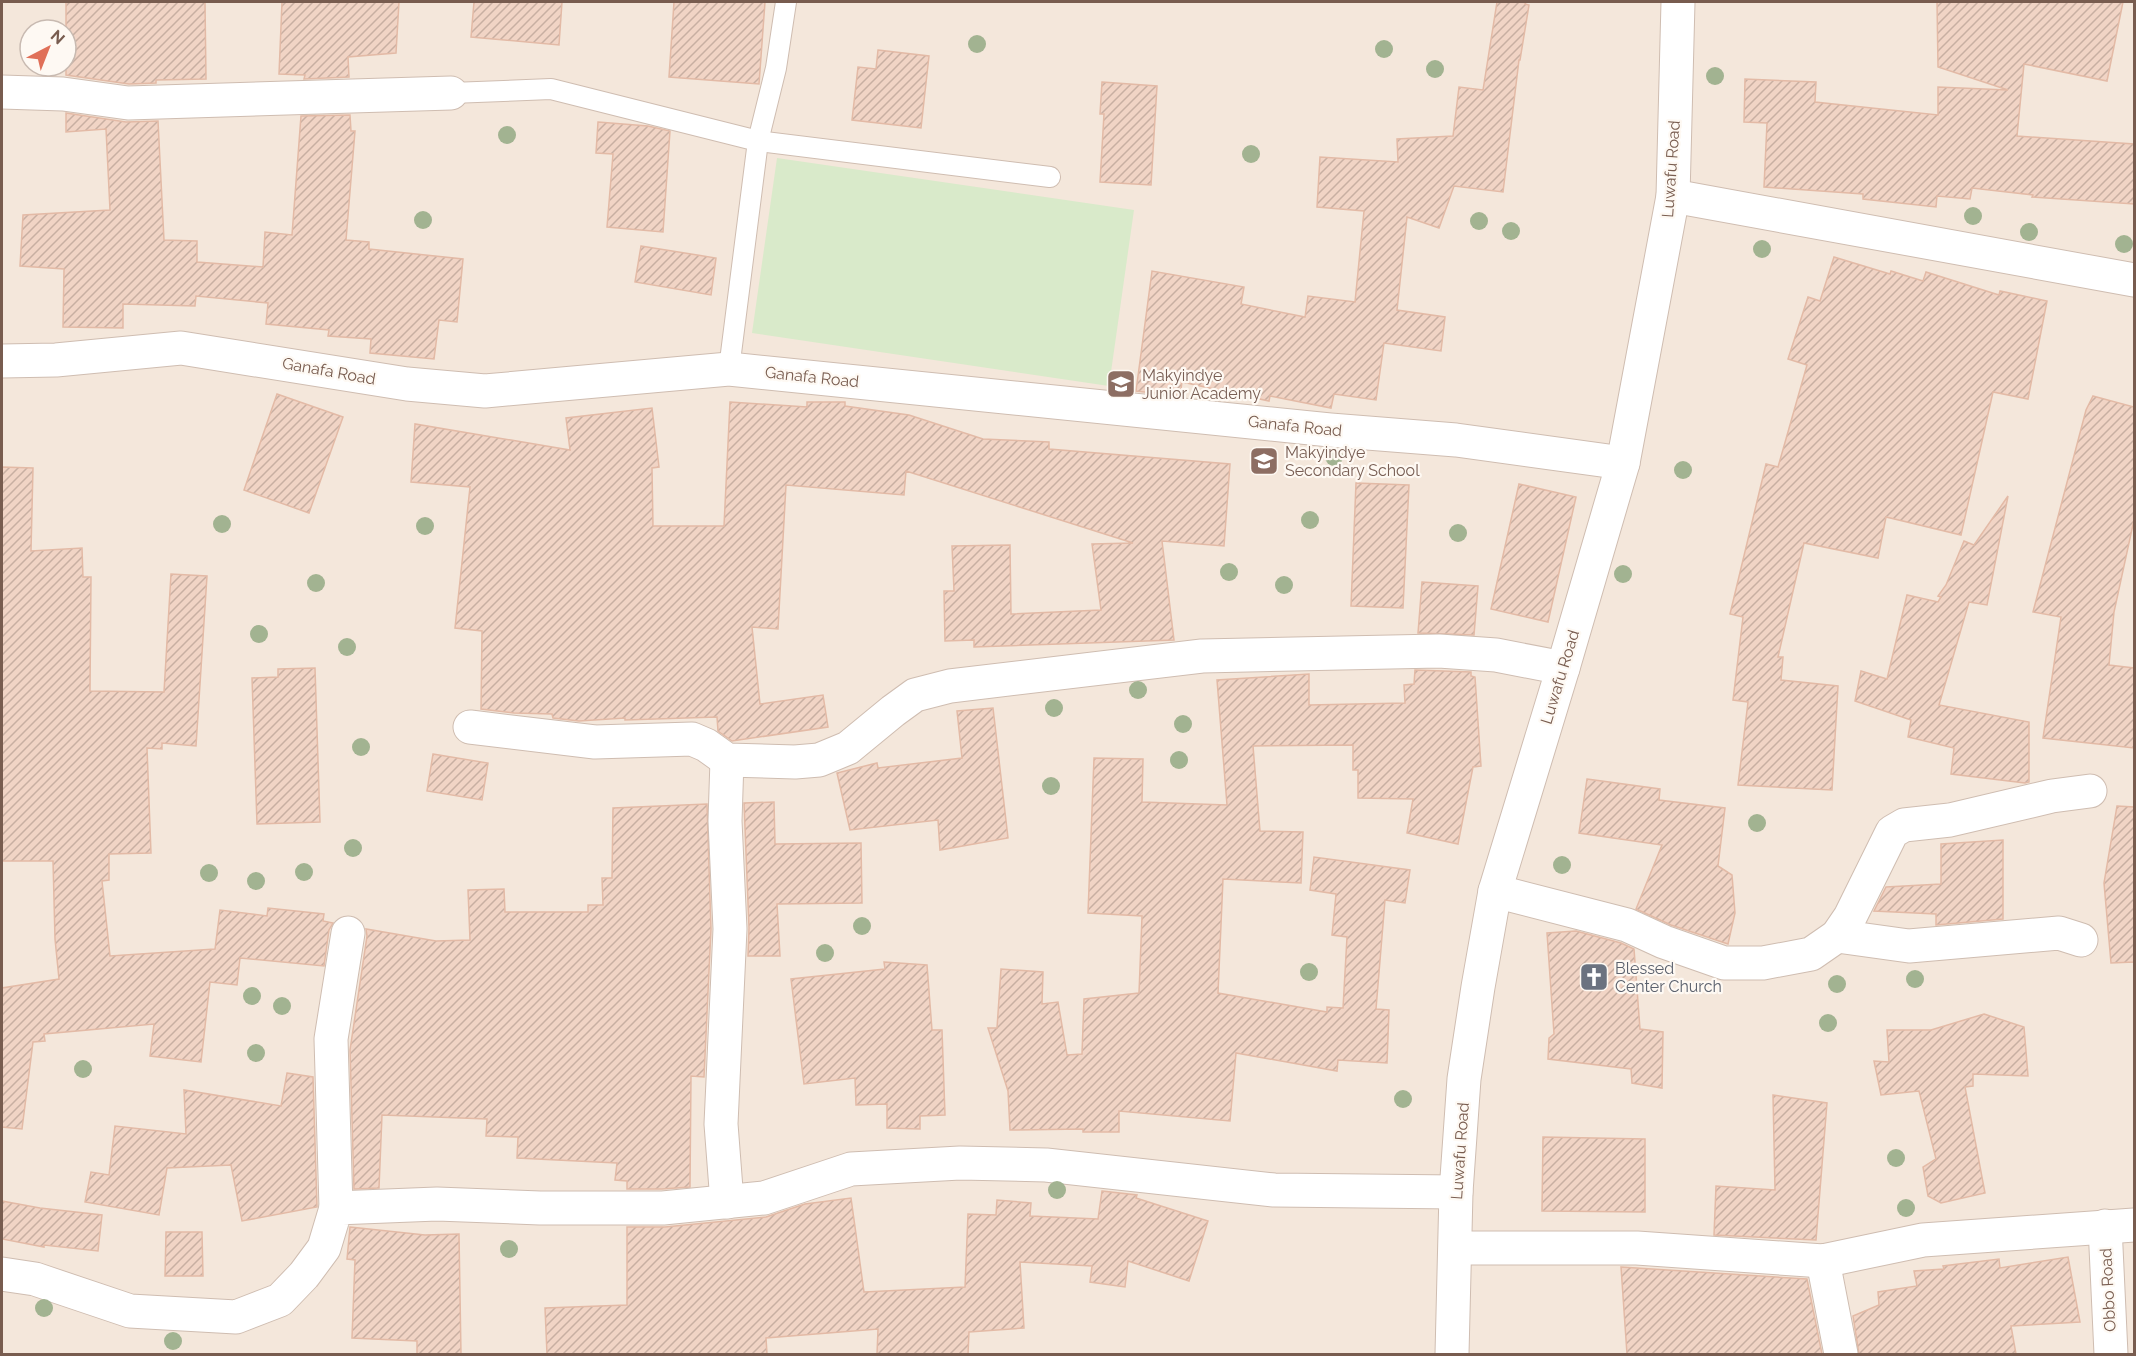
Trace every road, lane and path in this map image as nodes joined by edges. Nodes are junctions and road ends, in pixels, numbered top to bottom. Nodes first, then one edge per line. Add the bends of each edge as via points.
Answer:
1 (786, 2) edge
2 (1678, 2) edge
3 (2, 92) edge
4 (451, 93) joint
5 (758, 141) junction
6 (1050, 177) dead end
7 (1672, 196) junction
8 (2134, 280) edge
9 (2, 361) edge
10 (729, 369) junction
11 (1623, 463) junction
12 (1563, 668) junction
13 (470, 726) dead end
14 (726, 760) junction
15 (2090, 791) dead end
16 (1495, 891) junction
17 (348, 933) dead end
18 (1837, 936) junction
19 (2081, 940) dead end
20 (1456, 1192) junction
21 (727, 1202) junction
22 (336, 1208) junction
23 (2120, 1225) edge
24 (1456, 1248) junction
25 (1823, 1261) junction
26 (2, 1274) edge
27 (1452, 1354) edge
28 (1841, 1354) edge
29 (2111, 1354) edge

1 - 5 lane via 776,68
2 - 7 street, Luwafu Road
3 - 4 street via 63,94 128,103
4 - 5 lane via 551,89
5 - 6 lane
5 - 10 lane
7 - 8 street
7 - 11 street, Luwafu Road
9 - 10 street, Ganafa Road via 181,348 407,384 485,391
10 - 11 street, Ganafa Road via 1456,440
11 - 12 street, Luwafu Road
12 - 14 street via 1496,655 1439,651 1202,656 950,686 915,695 848,748 819,760
12 - 16 street, Luwafu Road
13 - 14 street via 595,742 692,739
14 - 21 street via 730,929 721,1124
15 - 18 street via 1950,820 1904,825 1892,832
16 - 18 street via 1627,925 1724,963 1763,963 1811,954
16 - 20 street, Luwafu Road via 1464,1080
17 - 22 street via 331,1039
18 - 19 street via 1909,946 2059,933
20 - 21 street via 1274,1190 1046,1165 960,1163 851,1169 764,1198
20 - 24 street, Luwafu Road
21 - 22 street via 663,1208 437,1204
22 - 26 street via 324,1248 304,1275 280,1300 237,1317 130,1311 35,1279
23 - 25 street via 1923,1240
23 - 29 street, Obbo Road
24 - 25 street via 1637,1248
24 - 27 street, Luwafu Road
25 - 28 street

